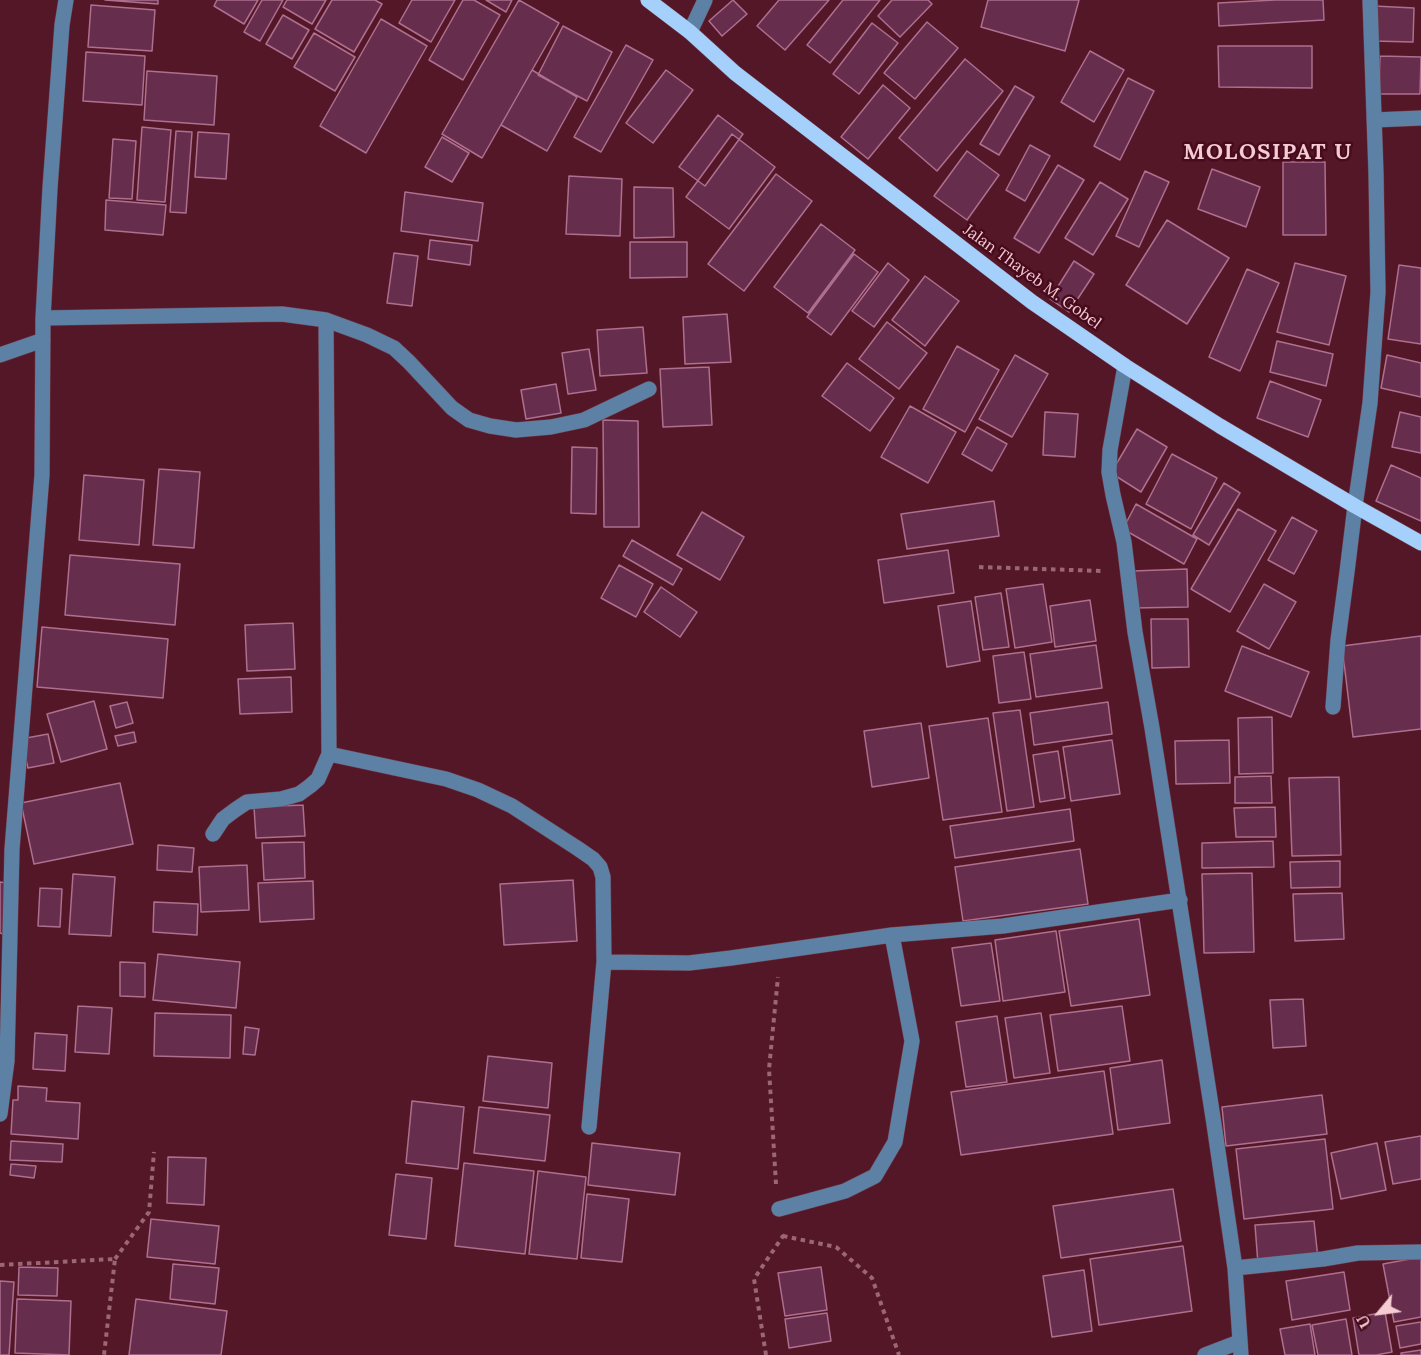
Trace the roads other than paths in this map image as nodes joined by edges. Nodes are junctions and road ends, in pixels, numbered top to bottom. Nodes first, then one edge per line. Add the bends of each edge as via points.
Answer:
1 (66, 0) edge
2 (648, 0) edge
3 (705, 0) edge
4 (1370, 0) edge
5 (690, 32) junction
6 (1421, 118) edge
7 (1374, 120) junction
8 (43, 318) junction
9 (326, 320) junction
10 (43, 340) junction
11 (0, 355) edge
12 (1125, 366) junction
13 (649, 389) dead end
14 (1354, 506) junction
15 (1421, 543) edge
16 (1333, 707) dead end
17 (329, 754) junction
18 (213, 834) dead end
19 (1180, 900) junction
20 (892, 935) junction
21 (604, 962) junction
22 (0, 1114) edge
23 (589, 1127) dead end
24 (779, 1209) road end
25 (1421, 1252) edge
26 (1234, 1268) junction
27 (1240, 1348) edge
28 (1205, 1355) edge

1 - 8 street
2 - 5 main road, Jalan Thayeb M. Gobel
3 - 5 street
4 - 7 street
5 - 12 main road, Jalan Thayeb M. Gobel via 735,73 1032,302
6 - 7 street
7 - 14 street via 1377,292 1370,403
8 - 9 street via 282,314
8 - 10 street
9 - 13 street via 394,348 452,408 470,420 490,426 516,430 551,428 584,420
9 - 17 street
10 - 11 street
10 - 22 street via 42,475 12,849 7,1061
12 - 14 main road, Jalan Thayeb M. Gobel
12 - 19 street via 1109,472 1124,542 1135,632
14 - 15 main road, Jalan Thayeb M. Gobel
14 - 16 street
17 - 18 street via 318,779 299,794 247,802 223,819
17 - 21 street via 446,779 478,790 512,806 593,859 603,877
19 - 20 street via 1003,926
19 - 26 street
20 - 21 street via 688,963
20 - 24 street via 912,1041 895,1142 875,1176 845,1191
21 - 23 street
25 - 26 street via 1358,1253
26 - 27 street
27 - 28 street

